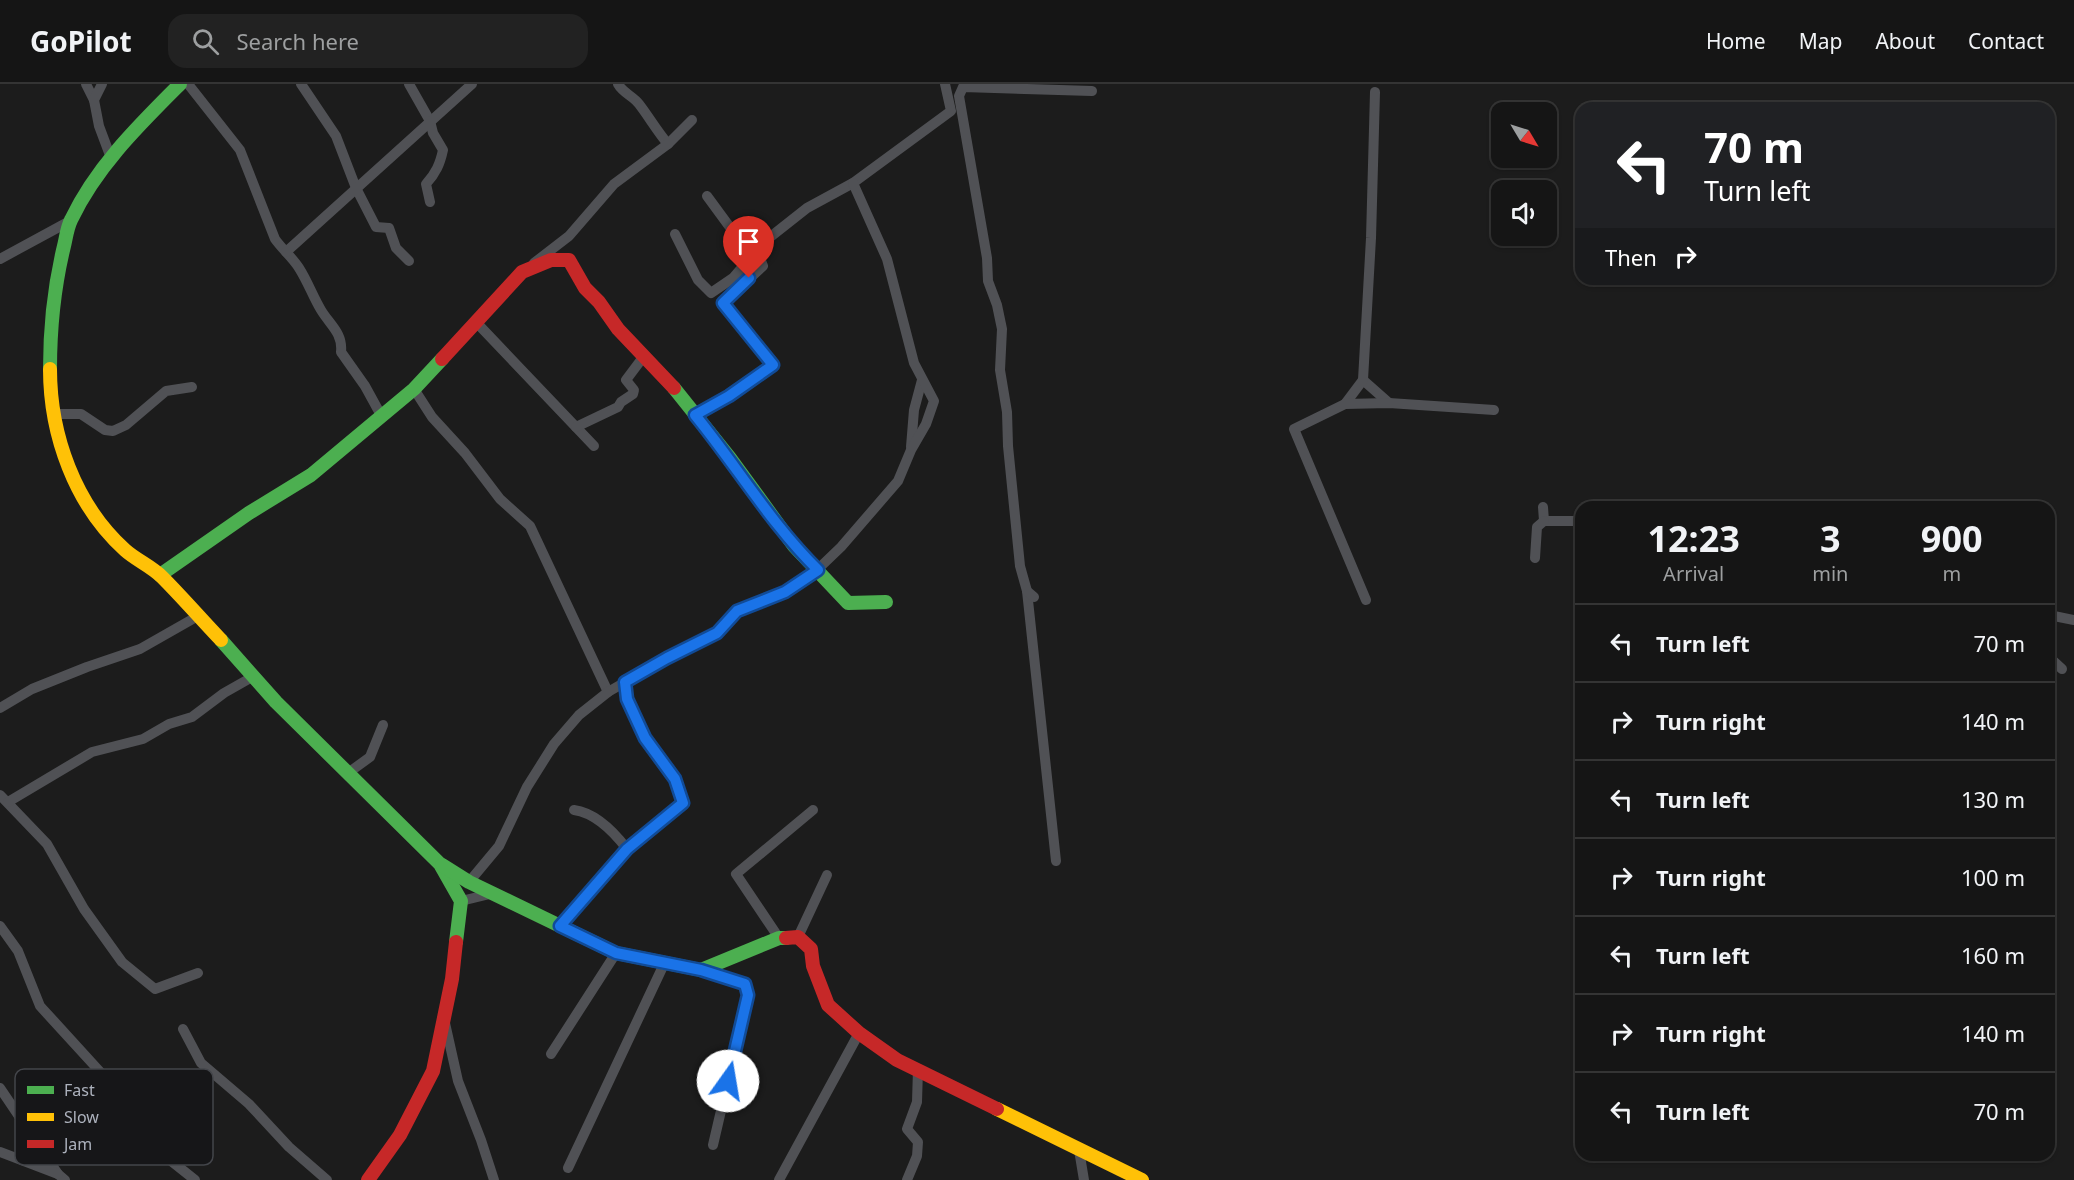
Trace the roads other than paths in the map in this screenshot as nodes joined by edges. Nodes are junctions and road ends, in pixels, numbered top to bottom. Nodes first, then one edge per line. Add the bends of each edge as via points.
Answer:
1 (86, 84) edge
2 (102, 84) edge
3 (180, 84) edge
4 (188, 84) edge
5 (301, 84) edge
6 (409, 84) edge
7 (472, 84) edge
8 (618, 84) edge
9 (945, 84) edge
10 (1092, 91) dead end
11 (1375, 92) dead end
12 (93, 100) junction
13 (692, 120) dead end
14 (430, 121) junction
15 (668, 144) junction
16 (111, 158) junction
17 (853, 183) junction
18 (356, 188) junction
19 (707, 196) dead end
20 (430, 202) dead end
21 (70, 221) junction
22 (675, 234) dead end
23 (769, 238) junction
24 (757, 250) junction
25 (286, 252) junction
26 (0, 259) edge
27 (409, 261) dead end
28 (522, 272) junction
29 (475, 321) junction
30 (644, 356) junction
31 (922, 380) junction
32 (1363, 380) junction
33 (192, 387) dead end
34 (414, 389) junction
35 (1389, 403) junction
36 (1345, 404) junction
37 (1494, 410) dead end
38 (53, 414) junction
39 (695, 415) junction
40 (381, 417) junction
41 (576, 427) junction
42 (594, 446) dead end
43 (911, 450) junction
44 (1543, 507) dead end
45 (1544, 521) junction
46 (1575, 521) edge
47 (1535, 558) dead end
48 (818, 570) junction
49 (160, 575) junction
50 (1366, 600) dead end
51 (886, 602) dead end
52 (198, 616) junction
53 (2055, 616) edge
54 (2074, 620) edge
55 (2055, 663) edge
56 (2062, 669) dead end
57 (254, 676) junction
58 (625, 682) junction
59 (608, 692) junction
60 (0, 708) edge
61 (383, 725) dead end
62 (348, 773) junction
63 (4, 798) edge
64 (574, 810) dead end
65 (813, 810) dead end
66 (627, 849) junction
67 (1056, 861) dead end
68 (440, 864) junction
69 (827, 875) dead end
70 (469, 882) junction
71 (494, 893) junction
72 (460, 901) junction
73 (0, 926) edge
74 (560, 926) junction
75 (798, 937) junction
76 (779, 938) junction
77 (616, 953) junction
78 (665, 962) junction
79 (701, 970) junction
80 (198, 973) dead end
81 (445, 1019) junction
82 (183, 1029) dead end
83 (859, 1033) junction
84 (551, 1054) dead end
85 (98, 1069) edge
86 (208, 1069) edge
87 (918, 1070) junction
88 (213, 1073) edge
89 (0, 1088) edge
90 (15, 1110) edge
91 (713, 1145) dead end
92 (1079, 1150) junction
93 (0, 1152) edge
94 (15, 1158) edge
95 (32, 1165) edge
96 (177, 1165) edge
97 (568, 1168) dead end
98 (61, 1177) edge
99 (195, 1180) edge
100 (327, 1180) edge
101 (368, 1180) edge
102 (494, 1180) edge
103 (779, 1180) edge
104 (907, 1180) edge
105 (1084, 1180) edge
106 (1142, 1180) edge

1 - 12 street
2 - 12 street
3 - 16 street via 133,130
4 - 25 street via 240,150 275,239
5 - 18 street via 336,136
6 - 14 street
7 - 14 street
8 - 15 street via 638,102
9 - 17 street via 951,111
10 - 67 street via 963,87 959,96 988,281 1002,329 1000,370 1020,566 1030,594
11 - 32 street
12 - 16 street
13 - 15 street
14 - 18 street
14 - 20 street via 443,150 440,164 426,184
15 - 28 street via 614,184 569,236
16 - 21 street
17 - 23 street via 807,208
17 - 31 street via 887,259
18 - 25 street
18 - 27 street via 376,227 389,228 396,248
19 - 23 street via 740,241
21 - 26 street
21 - 38 street via 56,278 50,338
22 - 24 street via 698,280 711,293 733,278
23 - 24 street
24 - 39 street via 763,266 723,303 773,365
25 - 40 street via 338,331 341,352
28 - 29 street
28 - 30 street via 551,260 569,260 585,288
29 - 34 street
29 - 41 street
30 - 39 street
30 - 41 street via 626,380 633,394
31 - 43 street via 914,410
31 - 43 street via 934,400
32 - 35 street
32 - 36 street
33 - 38 street via 166,391 126,425 113,431 81,414
34 - 40 street
34 - 59 street via 432,417 500,499 530,526
35 - 36 street
35 - 37 street
36 - 50 street via 1294,429
38 - 49 street via 68,467 83,499 125,550
39 - 48 street via 794,546
40 - 49 street via 311,475
41 - 42 street
43 - 48 street via 898,481
44 - 45 street
45 - 46 street
45 - 47 street via 1537,527
48 - 51 street via 848,603
48 - 58 street via 785,592 737,611 717,633
49 - 52 street
52 - 57 street
52 - 60 street via 140,649 32,689
53 - 54 street
55 - 56 street
57 - 62 street
57 - 63 street via 192,717 169,724 143,739 92,752
58 - 59 street
58 - 66 street via 627,699 645,738 675,779 683,803
59 - 70 street via 579,715 554,744 527,787 499,846
61 - 62 street via 370,757
62 - 68 street
63 - 80 street via 47,844 84,909 122,962 155,989
64 - 66 street via 583,811 613,831
65 - 76 street via 736,874
66 - 74 street
68 - 70 street
68 - 72 street
69 - 75 street
70 - 71 street
71 - 72 street
71 - 74 street
72 - 81 street
73 - 85 street via 18,951 40,1006
74 - 77 street
75 - 76 street
75 - 83 street via 810,949 828,1005
76 - 79 street
77 - 78 street
77 - 84 street
78 - 79 street
78 - 97 street
79 - 91 street via 745,984 748,995
81 - 101 street via 433,1071 400,1135
81 - 102 street via 458,1081
82 - 86 street
83 - 87 street
83 - 103 street
87 - 92 street
87 - 104 street via 917,1102 907,1129 918,1142 917,1156
88 - 100 street
89 - 90 street
92 - 105 street
92 - 106 street
93 - 94 street
95 - 98 street
96 - 99 street

